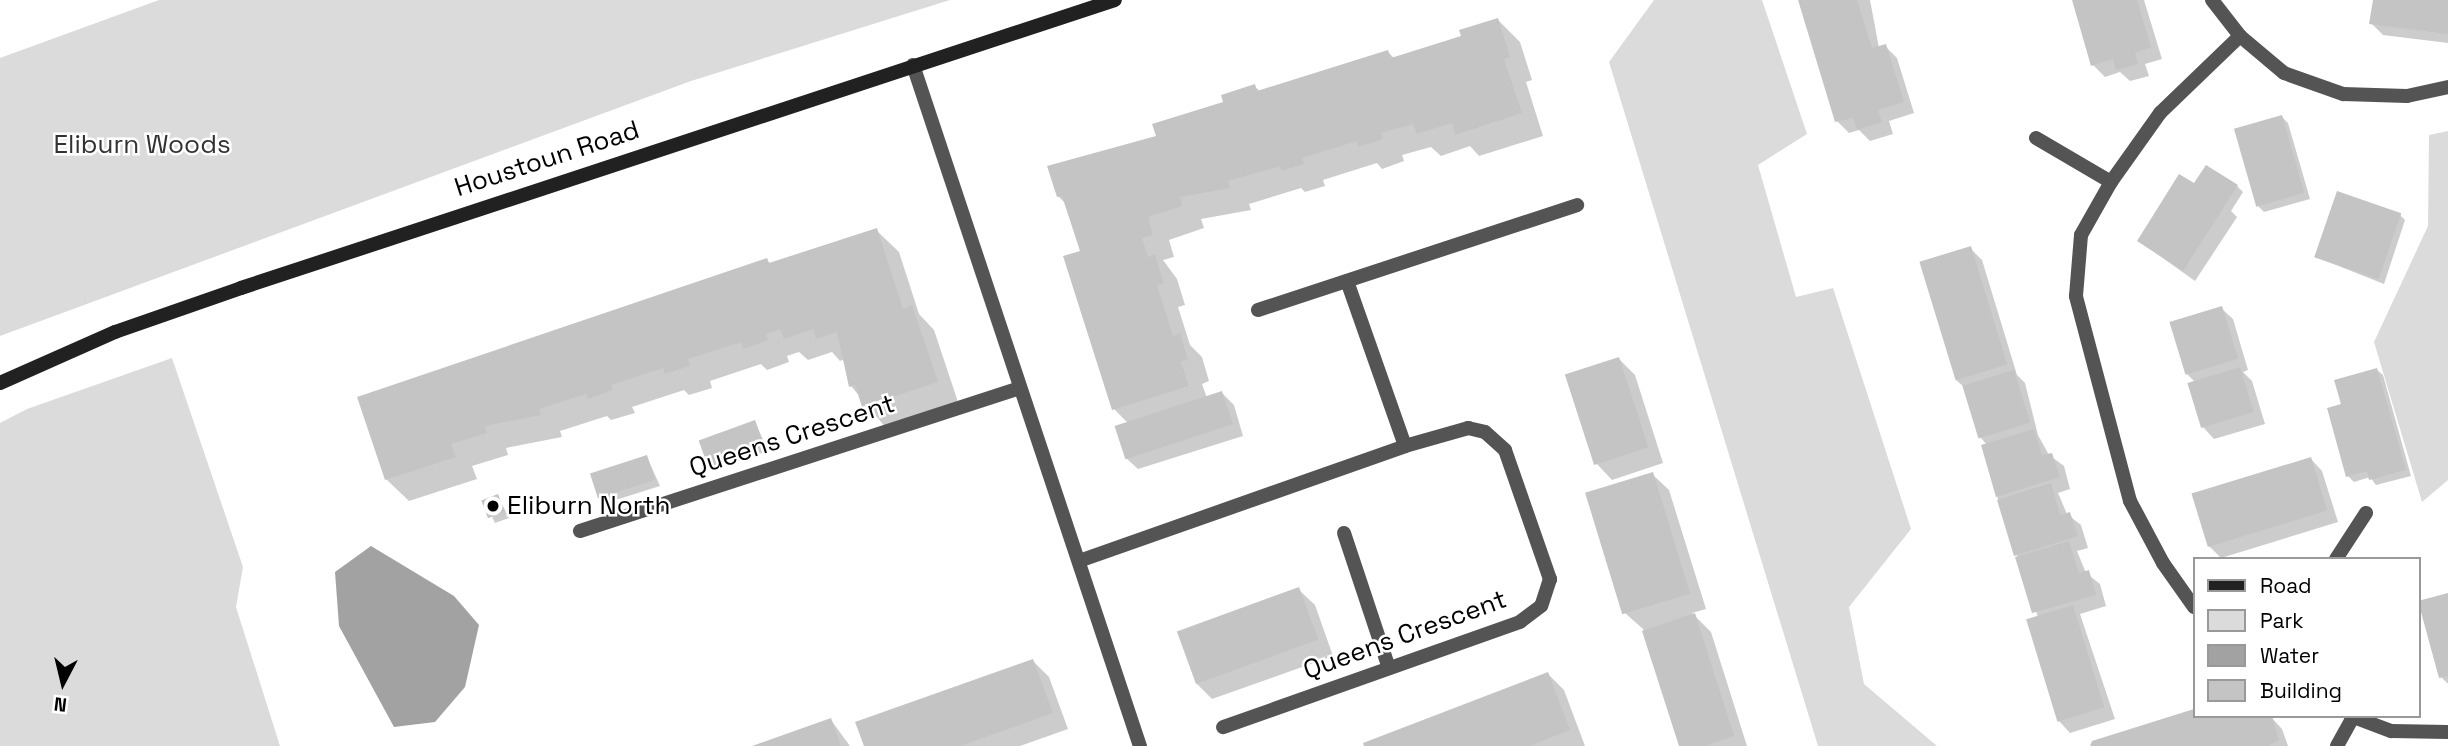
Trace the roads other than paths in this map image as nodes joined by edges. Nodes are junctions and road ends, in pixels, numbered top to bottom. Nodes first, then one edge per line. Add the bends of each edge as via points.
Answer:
1 (1115, 0) edge
2 (2212, 0) edge
3 (2241, 36) junction
4 (912, 65) junction
5 (2448, 87) edge
6 (2036, 138) dead end
7 (2111, 182) junction
8 (1577, 205) dead end
9 (1347, 281) junction
10 (1258, 310) dead end
11 (0, 383) edge
12 (1019, 388) junction
13 (1405, 446) junction
14 (2366, 513) dead end
15 (580, 531) dead end
16 (1344, 533) dead end
17 (2337, 557) edge
18 (1079, 561) junction
19 (2192, 604) edge
20 (1390, 668) junction
21 (2351, 718) edge
22 (2355, 718) edge
23 (1223, 727) dead end
24 (2448, 732) edge
25 (1140, 746) edge
26 (2337, 746) edge

1 - 4 street, Houstoun Road
2 - 3 street
3 - 5 street via 2284,73 2343,94 2407,96
3 - 7 street via 2160,113
4 - 11 street, Houstoun Road via 228,292 115,332
4 - 12 street
6 - 7 street
7 - 19 street via 2081,235 2076,296 2130,501 2163,563
8 - 9 street
9 - 10 street
9 - 13 street
12 - 15 street, Queens Crescent
12 - 18 street
13 - 18 street, Queens Crescent
13 - 20 street, Queens Crescent via 1468,428 1485,432 1505,450 1550,579 1541,606 1520,621
14 - 17 street
16 - 20 street
18 - 25 street
20 - 23 street, Queens Crescent
21 - 26 street
22 - 24 street via 2391,731

